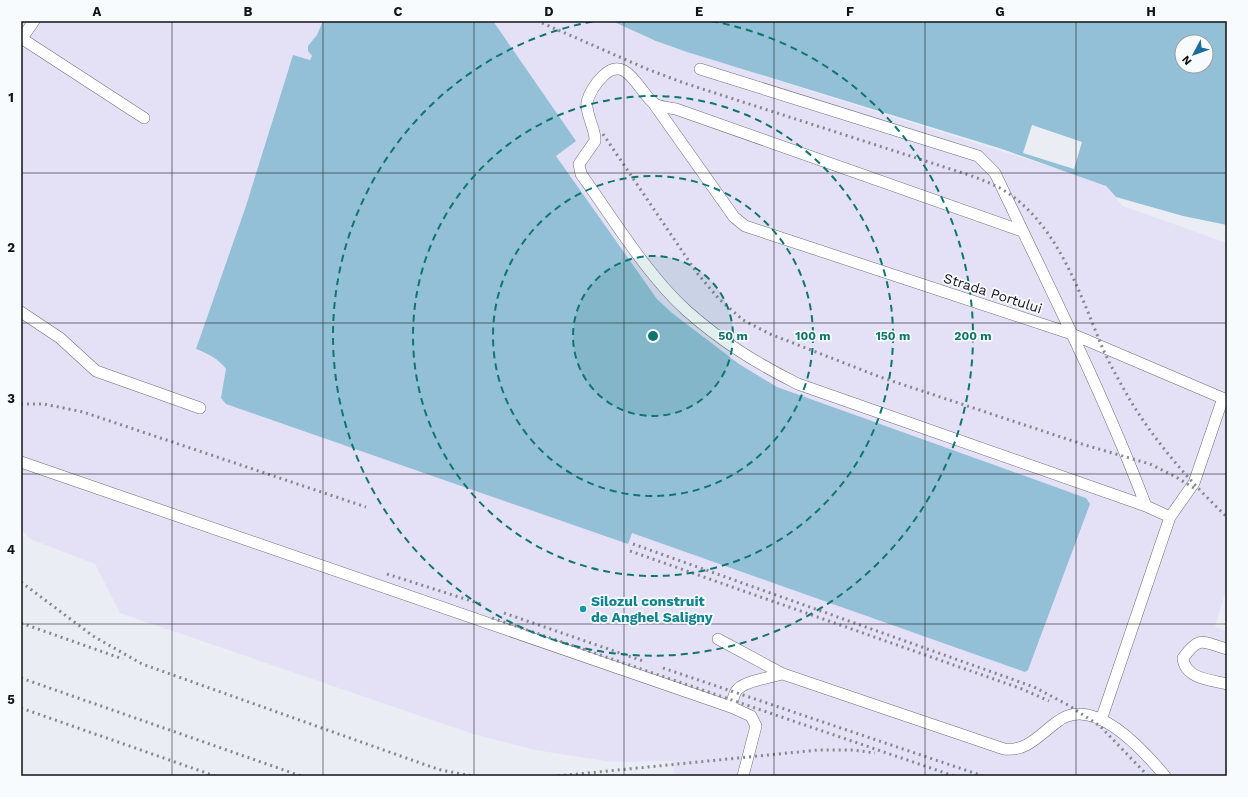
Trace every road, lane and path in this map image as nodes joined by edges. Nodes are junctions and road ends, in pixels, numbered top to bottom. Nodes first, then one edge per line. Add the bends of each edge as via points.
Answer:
1 (34, 21) edge
2 (22, 38) edge
3 (700, 69) dead end
4 (654, 104) junction
5 (144, 118) dead end
6 (1022, 230) junction
7 (21, 312) edge
8 (1072, 334) junction
9 (1225, 399) edge
10 (200, 408) dead end
11 (21, 462) edge
12 (1146, 506) junction
13 (1170, 517) junction
14 (718, 639) dead end
15 (1227, 649) edge
16 (783, 674) junction
17 (1227, 684) edge
18 (731, 707) junction
19 (1101, 720) junction
20 (743, 776) edge
21 (1165, 776) edge

1 - 2 lane
2 - 5 lane
3 - 6 lane via 978,156 995,173
4 - 6 lane via 676,109
4 - 8 lane, Strada Portului via 734,217 744,226
4 - 12 lane via 624,70 616,69 606,73 594,85 587,103 596,141 579,164 581,174 654,275 686,310 716,335 758,364 798,384
6 - 8 lane
7 - 10 lane via 60,338 96,371
8 - 9 lane, Strada Portului
8 - 12 lane via 1127,456
9 - 13 lane via 1194,483
11 - 18 lane
12 - 13 lane
13 - 19 lane
14 - 16 lane
15 - 17 lane via 1200,641 1194,643 1183,658 1184,665 1191,674
16 - 18 lane via 738,689
16 - 19 lane via 1004,749 1012,750 1027,745 1063,717 1073,714
18 - 20 lane via 751,716 756,726
19 - 21 lane via 1111,724 1134,742

